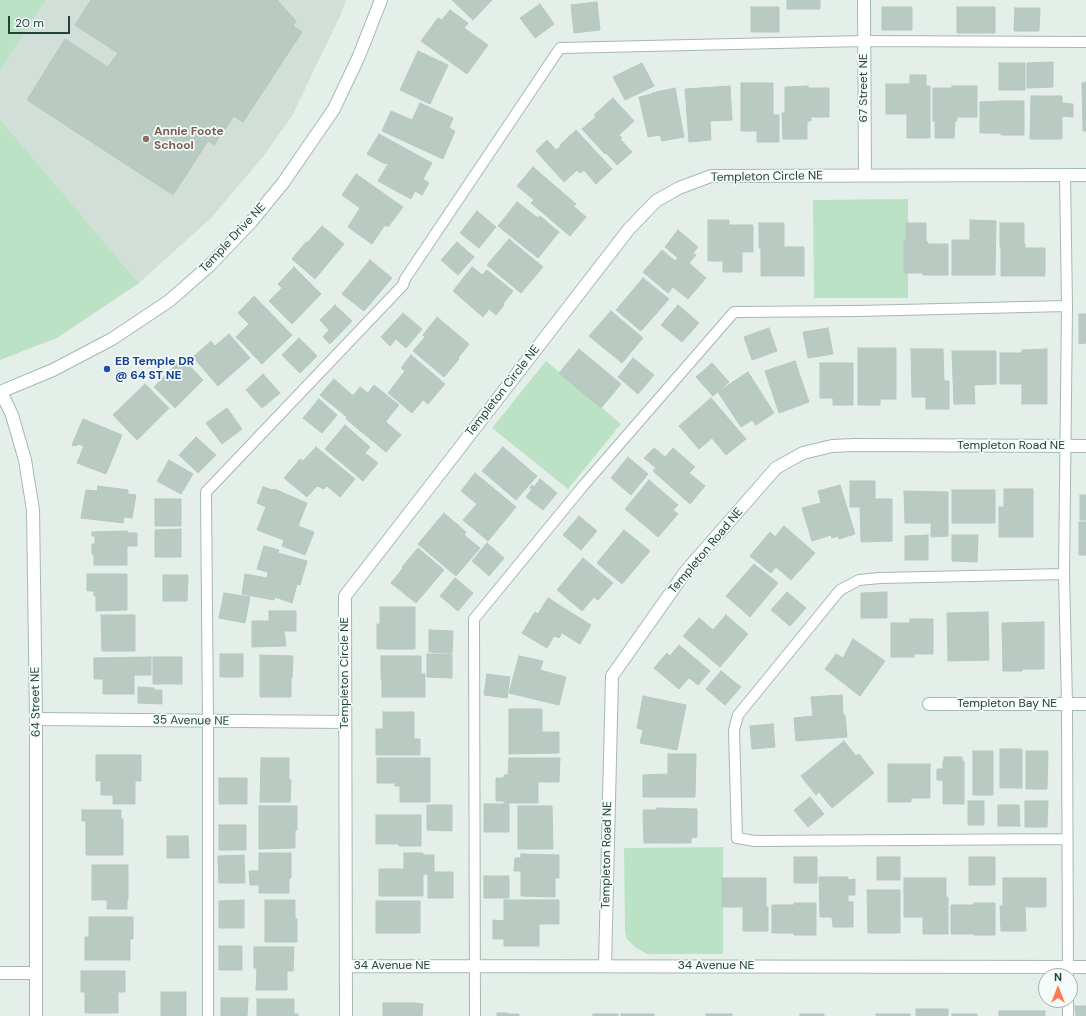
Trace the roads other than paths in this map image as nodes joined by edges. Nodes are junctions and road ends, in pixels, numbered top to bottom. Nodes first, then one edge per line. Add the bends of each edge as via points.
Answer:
1 (381, 0) edge
2 (864, 0) edge
3 (864, 41) junction
4 (1086, 42) edge
5 (1086, 174) edge
6 (865, 175) junction
7 (1065, 175) junction
8 (1067, 306) junction
9 (1, 392) edge
10 (1065, 446) junction
11 (1086, 446) edge
12 (1064, 574) junction
13 (929, 704) dead end
14 (1067, 704) junction
15 (1086, 704) edge
16 (36, 719) junction
17 (208, 721) junction
18 (345, 722) junction
19 (1067, 839) junction
20 (346, 966) junction
21 (475, 966) junction
22 (605, 966) junction
23 (1068, 968) edge
24 (1038, 971) edge
25 (0, 973) edge
26 (35, 973) junction
27 (36, 1016) edge
28 (208, 1016) edge
29 (346, 1016) edge
30 (475, 1016) edge

1 - 9 street, Temple Drive NE via 334,109 283,182 251,222 209,266 169,302 112,339 53,370
2 - 3 street, 67 Street NE
3 - 4 lane
3 - 6 street, 67 Street NE
3 - 17 lane via 560,48 403,285 206,492
5 - 7 street, Templeton Circle NE
6 - 7 street, Templeton Circle NE
6 - 18 street, Templeton Circle NE via 710,176 680,188 656,202 629,229 345,596
7 - 8 lane
8 - 10 lane
8 - 21 lane via 734,312 583,486 474,619
9 - 16 street, 64 Street NE via 12,415 25,460 33,510
10 - 11 street, Templeton Road NE
10 - 12 lane
10 - 22 street, Templeton Road NE via 832,446 803,453 776,468 686,572 612,676
12 - 14 lane
12 - 19 lane via 859,580 840,590 738,715 734,730 737,838 755,842
13 - 14 street, Templeton Bay NE
14 - 15 street, Templeton Bay NE
14 - 19 lane
16 - 17 street, 35 Avenue NE
16 - 26 street, 64 Street NE
17 - 18 street, 35 Avenue NE
17 - 28 lane
18 - 20 street, Templeton Circle NE
19 - 23 lane
20 - 21 street, 34 Avenue NE
20 - 29 street, Templeton Circle NE
21 - 22 street, 34 Avenue NE
21 - 30 lane
22 - 24 street, 34 Avenue NE
25 - 26 street
26 - 27 street, 64 Street NE

